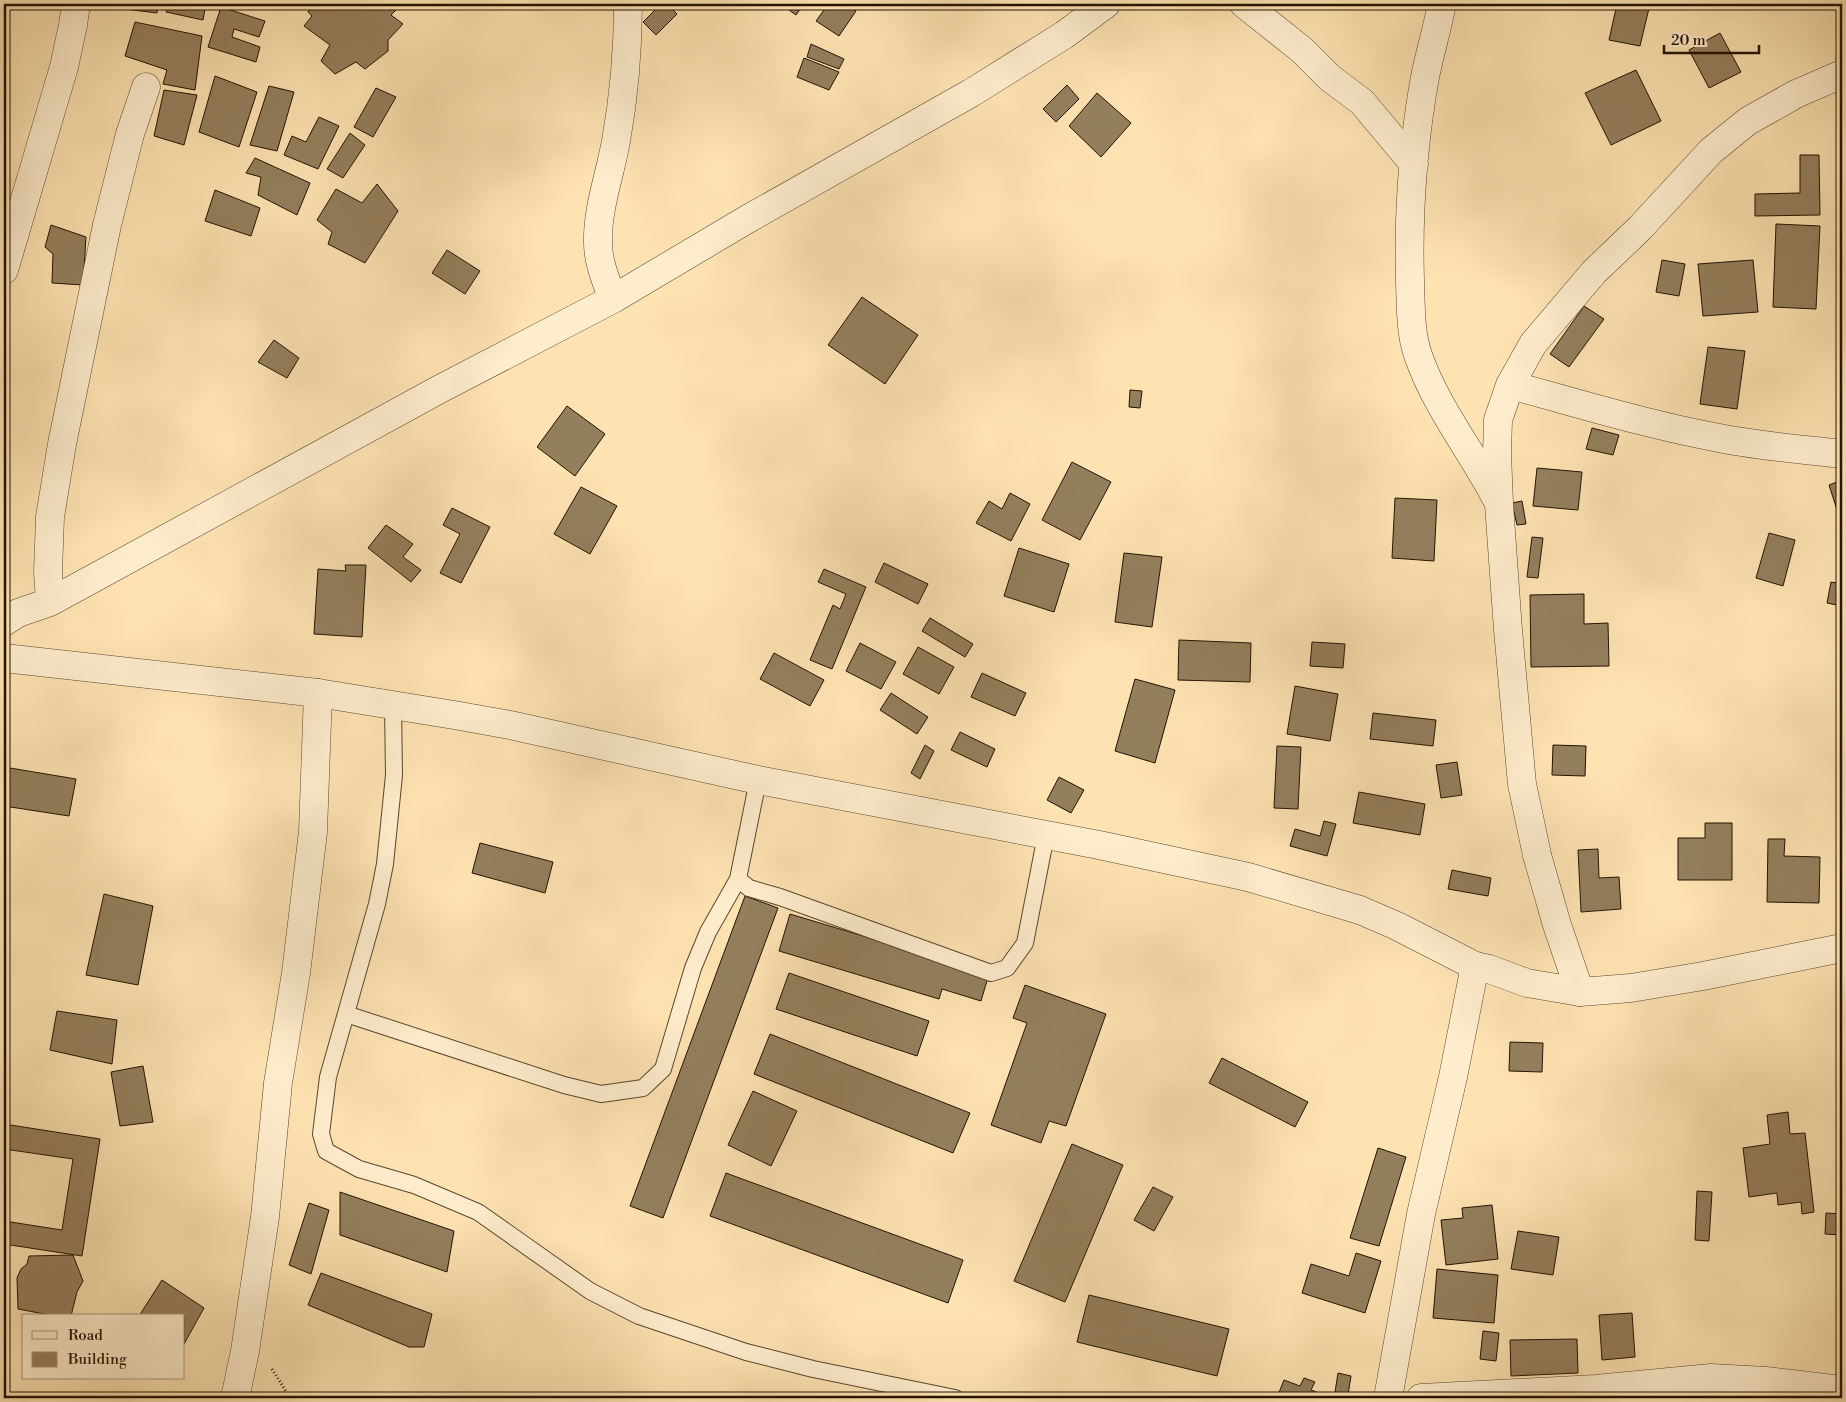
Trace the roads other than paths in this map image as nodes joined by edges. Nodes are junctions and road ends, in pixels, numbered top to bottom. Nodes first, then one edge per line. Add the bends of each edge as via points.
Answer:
1 (76, 4) edge
2 (628, 4) edge
3 (1106, 4) edge
4 (1244, 4) edge
5 (1442, 4) edge
6 (1842, 74) edge
7 (146, 87) dead end
8 (1414, 164) junction
9 (4, 270) edge
10 (613, 299) junction
11 (1510, 385) junction
12 (1842, 454) edge
13 (1499, 504) junction
14 (50, 602) junction
15 (4, 622) edge
16 (4, 658) edge
17 (318, 692) junction
18 (393, 705) junction
19 (758, 780) junction
20 (1046, 834) junction
21 (738, 879) junction
22 (1842, 948) edge
23 (1475, 966) junction
24 (1580, 992) junction
25 (346, 1014) junction
26 (1842, 1390) edge
27 (1596, 1394) edge
28 (235, 1398) edge
29 (955, 1398) edge
30 (1388, 1398) edge
31 (1421, 1398) edge

1 - 9 street via 64,67
2 - 10 street via 624,85 598,244 604,278
3 - 10 street via 1064,35 971,93
4 - 8 street via 1362,102
5 - 8 street via 1425,78
6 - 11 street via 1796,94 1748,121 1711,151 1569,300 1534,344
7 - 14 street via 106,225 62,444 50,517
8 - 13 street via 1410,265 1412,327 1418,354 1430,385
10 - 14 street via 457,380
11 - 12 street via 1715,438
11 - 13 street via 1498,420
13 - 24 street via 1522,784 1537,855
14 - 15 street via 18,613
16 - 17 street
17 - 18 street
17 - 28 street via 313,832 296,973 278,1083 265,1217
18 - 19 street via 510,725
18 - 25 lane via 394,775 385,864
19 - 20 street
19 - 21 lane
20 - 21 lane via 1025,943 1007,968 991,973 749,888
20 - 23 street via 1248,877 1360,910
21 - 25 lane via 708,932 662,1069 643,1088 601,1094 564,1085
22 - 24 street via 1703,976 1631,988
23 - 24 street via 1527,983
23 - 30 street via 1421,1214
25 - 29 lane via 323,1104 321,1134 326,1151 358,1169 414,1184 478,1212 590,1291 639,1316 746,1352
26 - 27 street via 1711,1378
27 - 31 street

